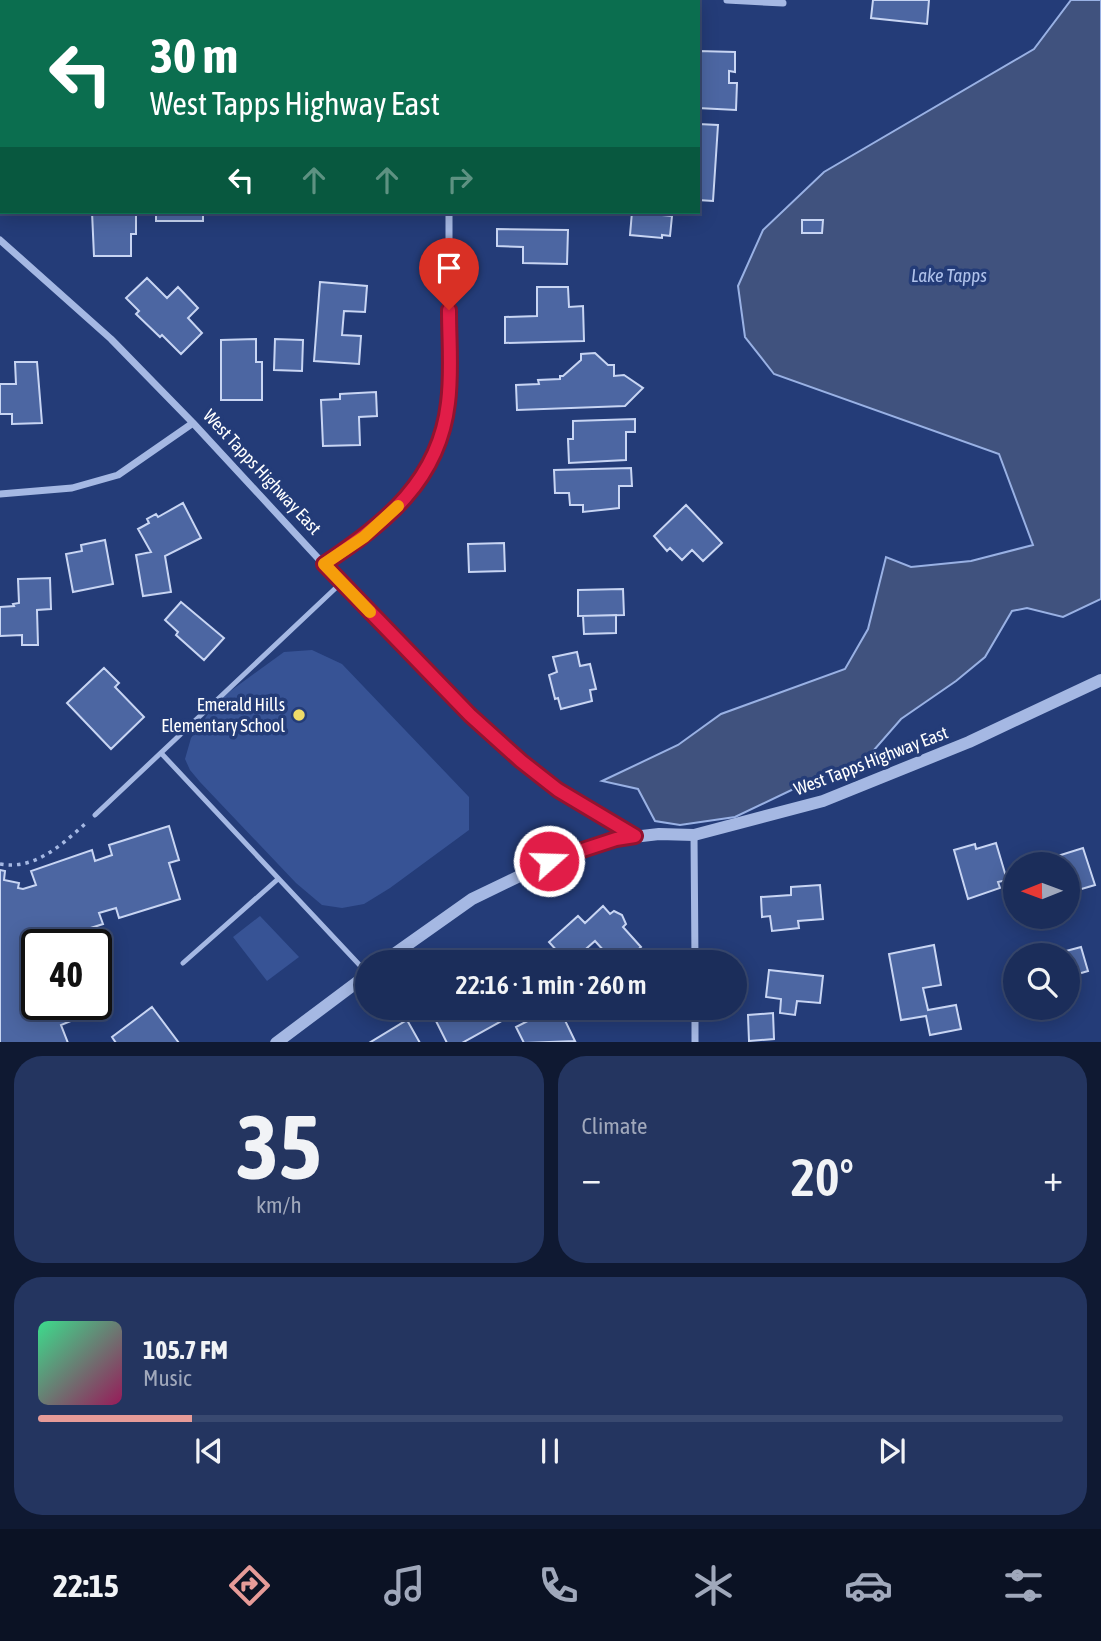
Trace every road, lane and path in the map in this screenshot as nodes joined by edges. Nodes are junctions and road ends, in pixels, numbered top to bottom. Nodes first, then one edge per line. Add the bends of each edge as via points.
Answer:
1 (727, 0) edge
2 (783, 3) dead end
3 (449, 214) edge
4 (0, 240) edge
5 (193, 423) junction
6 (0, 494) edge
7 (324, 564) junction
8 (341, 583) junction
9 (1101, 680) edge
10 (161, 753) junction
11 (95, 815) joint
12 (694, 835) junction
13 (635, 836) junction
14 (0, 864) edge
15 (278, 879) junction
16 (400, 950) edge
17 (695, 950) edge
18 (355, 960) edge
19 (183, 963) dead end
20 (355, 984) edge
21 (695, 1020) edge
22 (276, 1042) edge
23 (695, 1042) edge

1 - 2 street
3 - 7 street via 448,405 432,462 397,507
4 - 5 street, West Tapps Highway East via 111,339
5 - 6 street via 118,475 72,488
5 - 7 street, West Tapps Highway East
7 - 8 street, West Tapps Highway East
8 - 10 lane
8 - 13 street, West Tapps Highway East via 521,761 558,790
9 - 12 street, West Tapps Highway East via 835,797
10 - 11 lane
10 - 15 lane
11 - 14 path via 36,861
12 - 13 street, West Tapps Highway East
12 - 17 street
13 - 16 street via 563,855 472,899
15 - 18 lane
15 - 19 lane
20 - 22 street
21 - 23 street

